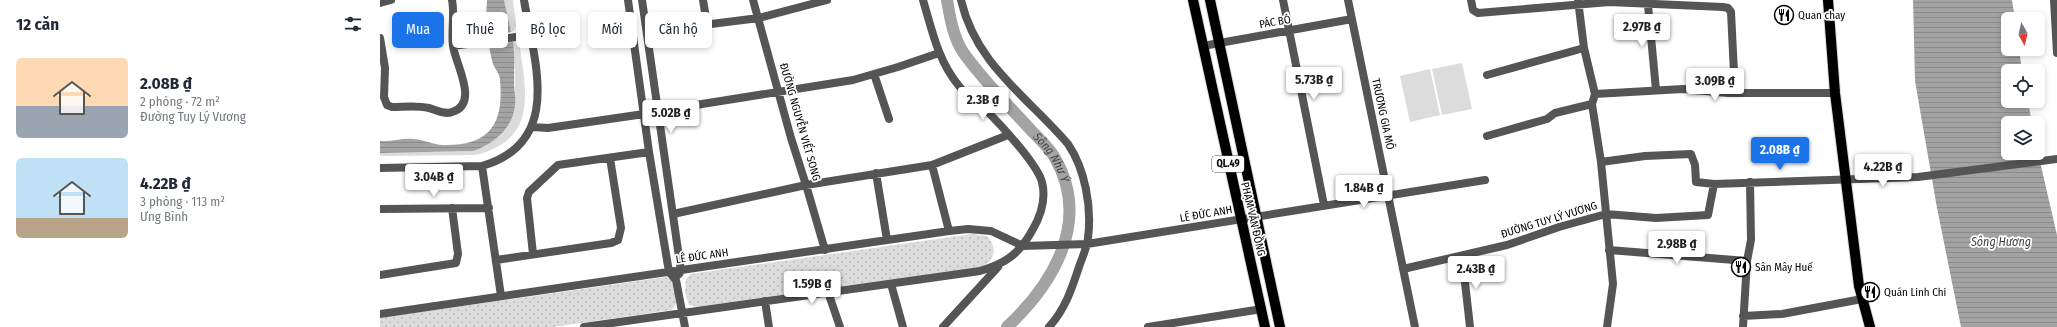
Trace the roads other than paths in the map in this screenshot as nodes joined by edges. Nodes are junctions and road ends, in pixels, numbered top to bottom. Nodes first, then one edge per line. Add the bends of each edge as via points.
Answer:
1 (391, 0) edge
2 (452, 0) edge
3 (524, 0) edge
4 (628, 0) edge
5 (642, 0) edge
6 (704, 0) edge
7 (753, 0) edge
8 (827, 0) edge
9 (923, 0) edge
10 (961, 0) edge
11 (1193, 0) edge
12 (1210, 0) edge
13 (1283, 0) edge
14 (1348, 0) edge
15 (1471, 0) edge
16 (1828, 0) edge
17 (1578, 2) edge
18 (2055, 2) edge
19 (380, 3) edge
20 (1648, 5) junction
21 (452, 12) edge
22 (526, 12) edge
23 (706, 12) edge
24 (759, 18) junction
25 (645, 19) edge
26 (1352, 19) junction
27 (712, 23) edge
28 (1289, 31) junction
29 (380, 38) edge
30 (1219, 43) junction
31 (1203, 46) junction
32 (454, 48) edge
33 (532, 48) edge
34 (649, 48) edge
35 (1584, 48) junction
36 (939, 53) junction
37 (2057, 53) edge
38 (382, 56) edge
39 (874, 74) junction
40 (1487, 75) dead end
41 (1656, 90) junction
42 (779, 92) junction
43 (1735, 93) junction
44 (1835, 93) junction
45 (1595, 94) junction
46 (1592, 104) junction
47 (658, 111) junction
48 (644, 114) junction
49 (889, 119) dead end
50 (532, 127) junction
51 (1008, 135) junction
52 (1487, 136) dead end
53 (649, 152) junction
54 (610, 158) junction
55 (2057, 159) edge
56 (1601, 162) junction
57 (932, 165) junction
58 (482, 166) junction
59 (380, 168) edge
60 (876, 173) junction
61 (1485, 180) dead end
62 (1846, 180) junction
63 (1750, 182) junction
64 (1714, 184) junction
65 (806, 185) junction
66 (1388, 194) junction
67 (1324, 205) junction
68 (452, 208) junction
69 (488, 208) junction
70 (380, 209) edge
71 (673, 214) junction
72 (1606, 214) junction
73 (1257, 217) junction
74 (1240, 219) junction
75 (949, 231) junction
76 (887, 240) junction
77 (1087, 244) junction
78 (1024, 246) junction
79 (824, 250) junction
80 (1609, 250) junction
81 (533, 254) junction
82 (1462, 256) junction
83 (496, 260) junction
84 (1746, 261) junction
85 (999, 266) junction
86 (1403, 269) junction
87 (681, 271) junction
88 (669, 272) junction
89 (380, 275) edge
90 (676, 280) junction
91 (891, 284) junction
92 (828, 292) junction
93 (501, 296) junction
94 (1862, 299) junction
95 (765, 301) junction
96 (1262, 309) junction
97 (682, 313) junction
98 (380, 314) edge
99 (1743, 316) junction
100 (584, 327) edge
101 (685, 327) edge
102 (769, 327) edge
103 (840, 327) edge
104 (903, 327) edge
105 (943, 327) edge
106 (1049, 327) edge
107 (1148, 327) edge
108 (1265, 327) edge
109 (1280, 327) edge
110 (1415, 327) edge
111 (1470, 327) edge
112 (1607, 327) edge
113 (1743, 327) edge
114 (1870, 327) edge

1 - 19 street
2 - 21 street
3 - 22 street
4 - 48 street
5 - 25 street
6 - 23 street
7 - 24 street, ĐƯỜNG NGUYỄN VIẾT SONG
8 - 24 street
9 - 36 street
10 - 77 street via 978,46 989,61 1076,155 1087,199
11 - 31 main road, PHẠM VĂN ĐỒNG / QL.49
12 - 30 main road, PHẠM VĂN ĐỒNG / QL.49
13 - 28 street
14 - 26 street, TRƯƠNG GIA MÔ
15 - 17 street via 1473,10 1478,13
16 - 44 main road
17 - 20 street
17 - 35 street
18 - 37 street
20 - 41 street
20 - 43 street via 1728,8 1731,12
24 - 27 street
24 - 42 street, ĐƯỜNG NGUYỄN VIẾT SONG
26 - 28 street, PÁC BÓ
26 - 66 street, TRƯƠNG GIA MÔ
28 - 30 street, PÁC BÓ
28 - 67 street
29 - 38 street
30 - 31 street, PÁC BÓ
30 - 73 main road, PHẠM VĂN ĐỒNG / QL.49
31 - 74 main road, PHẠM VĂN ĐỒNG / QL.49
32 - 38 street via 463,78 465,96 460,107 450,113 421,107 392,107 387,104 384,97
33 - 50 street via 539,93
34 - 47 street
35 - 40 street
35 - 45 street
36 - 39 street
36 - 51 street via 959,87 986,110
39 - 42 street
39 - 49 street
41 - 43 street via 1683,89
41 - 45 street
42 - 47 street
42 - 65 street, ĐƯỜNG NGUYỄN VIẾT SONG via 790,138
43 - 44 street
44 - 62 main road
45 - 46 street
46 - 52 street via 1555,113 1547,119
46 - 56 street
47 - 71 street
48 - 50 street via 548,128
48 - 53 street
50 - 58 street via 511,153 497,162
51 - 57 street
51 - 78 street via 1033,166 1042,182 1043,198 1039,218
53 - 54 street
53 - 88 street
54 - 81 street via 558,165 529,192 526,205
54 - 81 street via 621,228 618,240
55 - 62 street via 1918,177
56 - 64 street via 1691,154 1696,182
56 - 72 street
57 - 60 street
57 - 75 street
58 - 59 street
58 - 69 street
60 - 65 street
60 - 76 street
61 - 66 street, LÊ ĐỨC ANH
62 - 63 street
62 - 94 main road
63 - 64 street
63 - 84 street via 1751,240
64 - 72 street, ĐƯỜNG TUY LÝ VƯƠNG via 1708,215 1656,218
65 - 71 street
65 - 79 street, ĐƯỜNG NGUYỄN VIẾT SONG
66 - 67 street, LÊ ĐỨC ANH
66 - 86 street, TRƯƠNG GIA MÔ
67 - 73 street, LÊ ĐỨC ANH
68 - 69 street
68 - 70 street
68 - 89 street via 458,254 456,263
69 - 83 street
71 - 87 street
72 - 80 street
72 - 82 street, ĐƯỜNG TUY LÝ VƯƠNG via 1507,245
73 - 74 street, LÊ ĐỨC ANH
73 - 109 main road, PHẠM VĂN ĐỒNG / QL.49
74 - 77 street, LÊ ĐỨC ANH
74 - 96 main road, PHẠM VĂN ĐỒNG / QL.49
75 - 76 street, LÊ ĐỨC ANH
75 - 78 street, LÊ ĐỨC ANH via 992,231
76 - 79 street, LÊ ĐỨC ANH
77 - 78 street, LÊ ĐỨC ANH
77 - 106 street via 1069,299 1061,314
78 - 85 street
79 - 87 street, LÊ ĐỨC ANH
80 - 84 street
80 - 112 street via 1612,284
81 - 83 street
82 - 86 street, ĐƯỜNG TUY LÝ VƯƠNG
82 - 111 street
83 - 93 street
84 - 99 street
85 - 91 street
85 - 105 street
86 - 110 street, TRƯƠNG GIA MÔ
87 - 88 street, LÊ ĐỨC ANH
87 - 90 street
88 - 90 street
88 - 93 street, LÊ ĐỨC ANH
90 - 97 street
91 - 92 street
91 - 104 street
92 - 95 street
92 - 103 street
93 - 98 street, LÊ ĐỨC ANH
94 - 99 street via 1782,314
94 - 114 main road
95 - 97 street
95 - 102 street
96 - 107 street
96 - 108 main road, PHẠM VĂN ĐỒNG / QL.49
97 - 100 street
97 - 101 street
99 - 113 street

